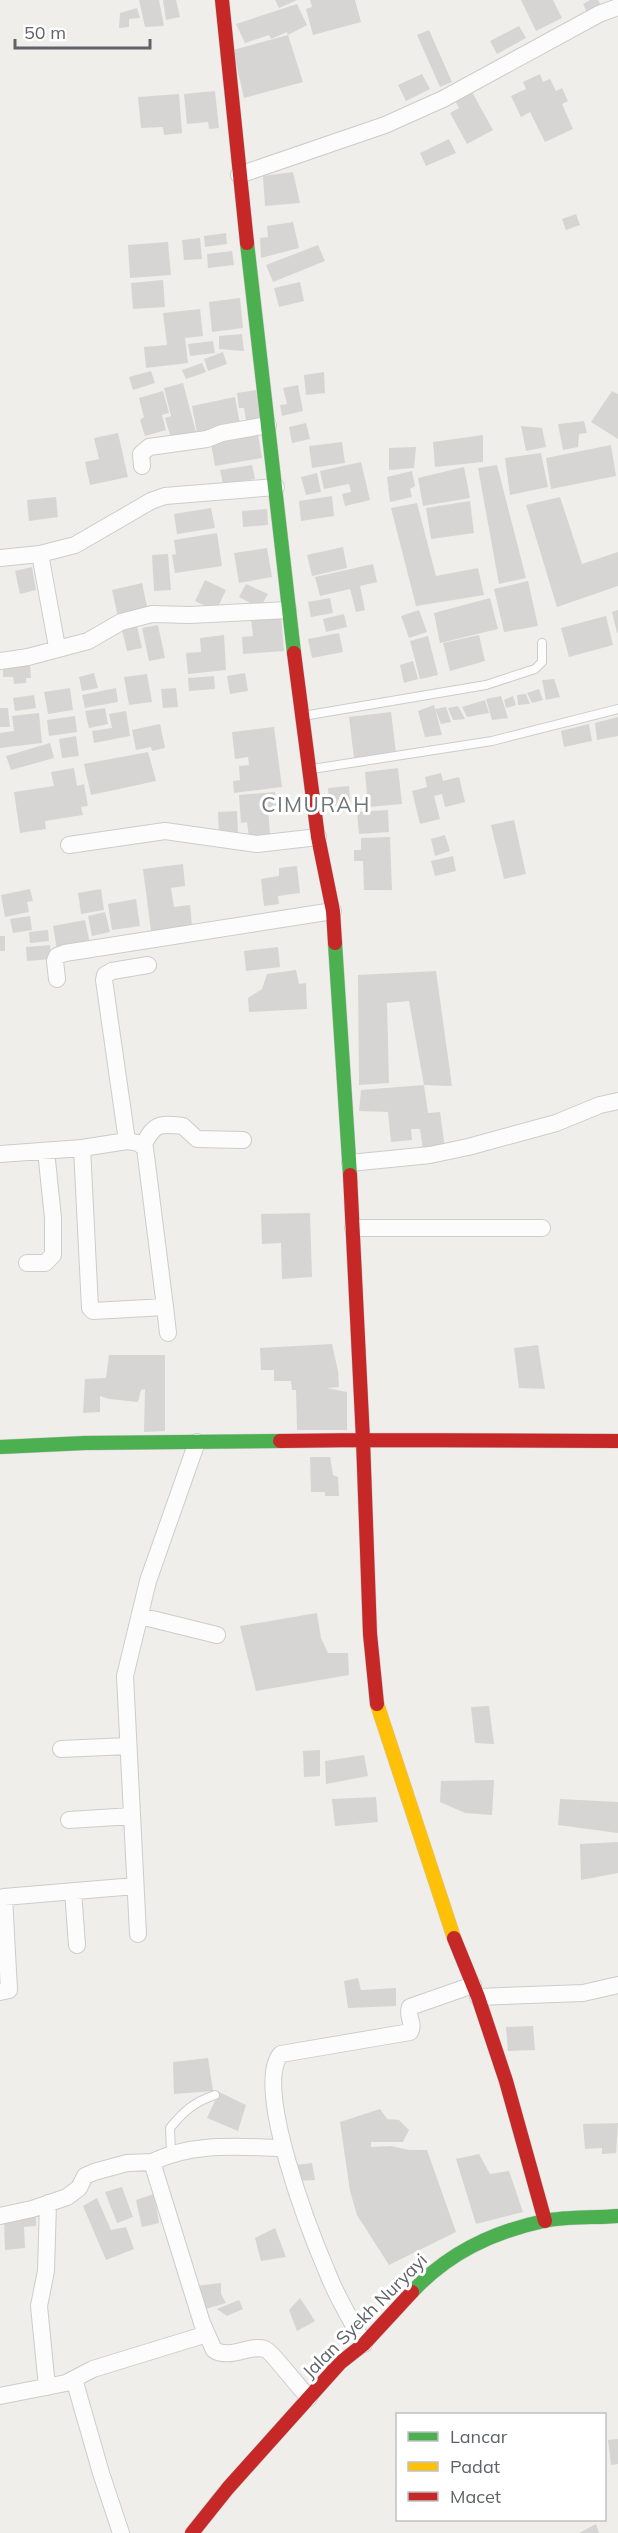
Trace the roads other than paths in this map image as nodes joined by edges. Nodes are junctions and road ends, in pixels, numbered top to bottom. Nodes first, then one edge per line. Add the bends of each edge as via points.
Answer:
1 (222, 0) edge
2 (618, 7) edge
3 (239, 175) junction
4 (268, 425) junction
5 (142, 466) dead end
6 (276, 487) junction
7 (40, 554) junction
8 (0, 558) edge
9 (288, 610) junction
10 (542, 643) dead end
11 (57, 647) junction
12 (0, 661) edge
13 (618, 709) edge
14 (302, 716) junction
15 (309, 770) junction
16 (318, 837) junction
17 (69, 845) dead end
18 (333, 911) junction
19 (148, 965) dead end
20 (57, 979) dead end
21 (618, 1101) edge
22 (243, 1140) dead end
23 (135, 1143) junction
24 (82, 1149) junction
25 (46, 1151) junction
26 (0, 1154) edge
27 (350, 1163) junction
28 (353, 1228) junction
29 (542, 1228) dead end
30 (27, 1263) dead end
31 (165, 1307) junction
32 (168, 1333) dead end
33 (363, 1440) junction
34 (618, 1441) edge
35 (197, 1442) junction
36 (0, 1447) edge
37 (140, 1616) junction
38 (217, 1635) dead end
39 (128, 1746) junction
40 (61, 1749) dead end
41 (132, 1816) junction
42 (69, 1820) dead end
43 (135, 1886) junction
44 (73, 1891) junction
45 (138, 1934) dead end
46 (76, 1945) dead end
47 (618, 1985) edge
48 (476, 1991) junction
49 (0, 1992) edge
50 (215, 2095) dead end
51 (284, 2148) junction
52 (171, 2153) junction
53 (152, 2162) junction
54 (48, 2203) junction
55 (0, 2216) edge
56 (618, 2216) edge
57 (545, 2221) junction
58 (207, 2334) junction
59 (364, 2344) junction
60 (74, 2379) junction
61 (47, 2387) junction
62 (0, 2396) edge
63 (309, 2398) junction
64 (121, 2533) edge
65 (192, 2533) edge

1 - 3 street
2 - 3 street via 414,112
3 - 4 street
4 - 5 street via 149,447 141,454
4 - 6 street
6 - 7 street via 165,496 75,546
6 - 9 street
7 - 8 street
7 - 11 street
9 - 11 street via 152,614 121,622 88,640
9 - 14 street
10 - 14 lane via 542,662 535,669 486,685
11 - 12 street
13 - 15 lane via 492,741
14 - 15 street
15 - 16 street
16 - 17 street via 256,844 165,831
16 - 18 street
18 - 20 street via 65,953 55,960
18 - 27 street
19 - 23 street via 112,971 104,980
21 - 27 street via 468,1147
22 - 23 street via 197,1139 183,1126 158,1126
23 - 24 street
23 - 31 street via 146,1151
24 - 25 street
24 - 31 street via 90,1308 121,1311
25 - 26 street
25 - 30 street via 53,1256 45,1263
27 - 28 street
28 - 29 street
28 - 33 street
31 - 32 street
33 - 34 street
33 - 35 street
33 - 48 street via 370,1634 378,1709 459,1953
35 - 36 street
35 - 37 street via 148,1581
37 - 38 street
37 - 39 street via 125,1676
39 - 40 street
39 - 41 street
41 - 42 street
41 - 43 street
43 - 44 street
43 - 45 street
44 - 46 street
44 - 49 street via 4,1898 9,1990
47 - 48 street via 583,1993
48 - 51 street via 410,2007 410,2032 281,2054 275,2060 273,2075 277,2122
48 - 57 street
50 - 52 lane via 184,2110 170,2128
51 - 52 street via 227,2147
51 - 59 street via 328,2276
52 - 53 street
53 - 54 street via 127,2163 94,2172 85,2176 73,2193
53 - 58 street
54 - 55 street
54 - 61 street via 46,2271 39,2306
56 - 57 street, Jalan Syekh Nuryayi
57 - 59 street, Jalan Syekh Nuryayi via 465,2248 432,2270
58 - 60 street via 93,2369
58 - 63 street via 217,2352 258,2348 271,2352
59 - 63 street, Jalan Syekh Nuryayi via 340,2363
60 - 61 street
60 - 64 street
61 - 62 street
63 - 65 street, Jalan Syekh Nuryayi

